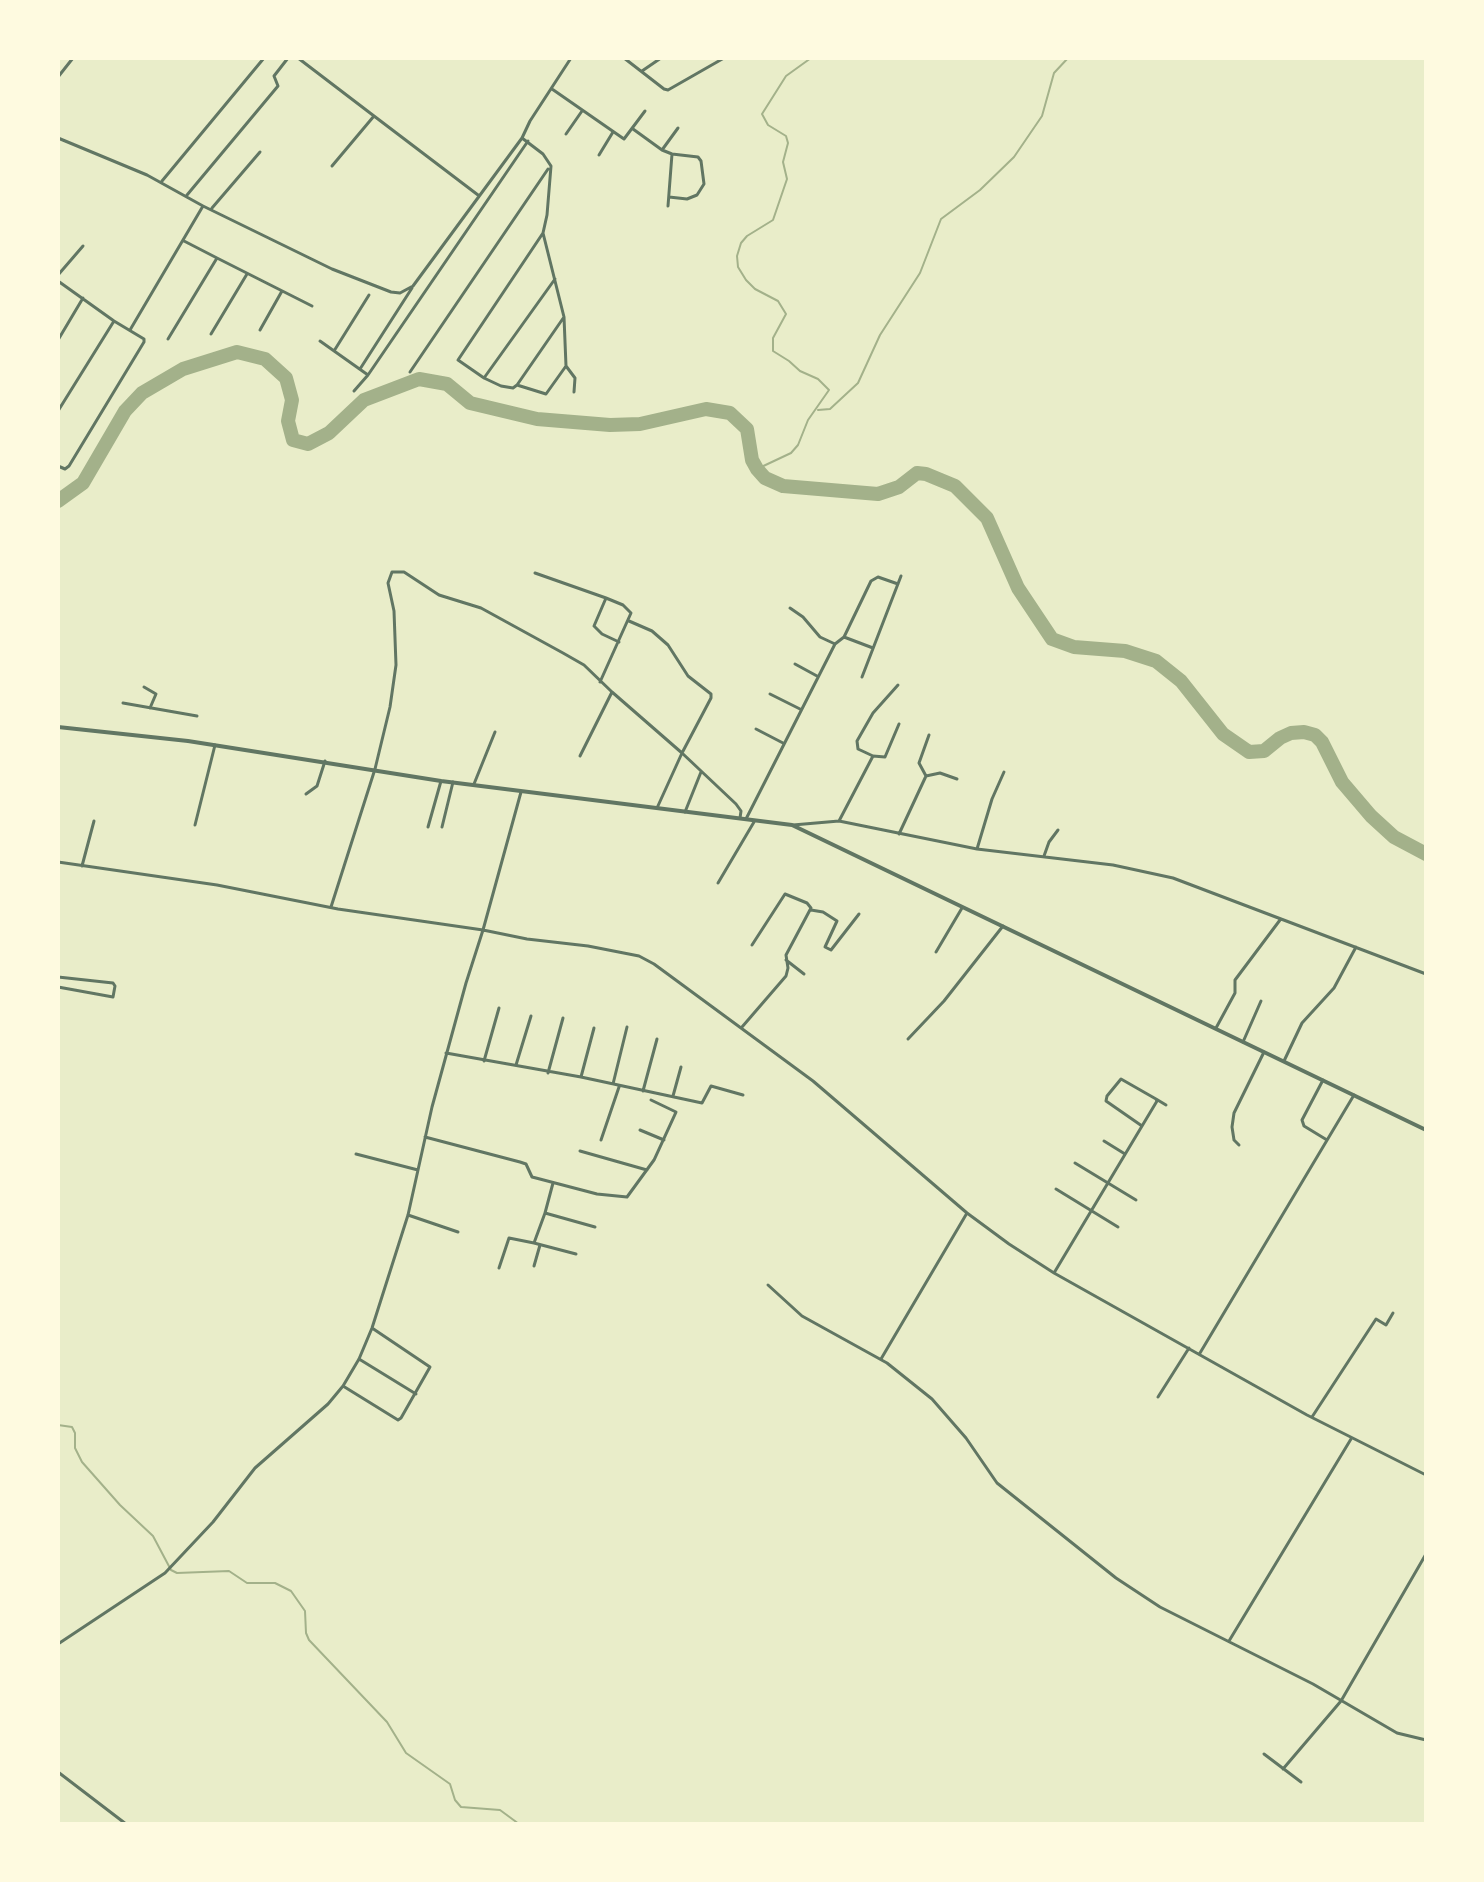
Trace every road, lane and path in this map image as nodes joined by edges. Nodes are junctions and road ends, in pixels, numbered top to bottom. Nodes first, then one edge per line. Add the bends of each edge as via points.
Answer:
1 (73, 58) edge
2 (264, 58) edge
3 (288, 58) edge
4 (298, 58) edge
5 (571, 58) edge
6 (624, 58) edge
7 (661, 58) edge
8 (724, 58) edge
9 (642, 71) junction
10 (58, 77) edge
11 (552, 89) junction
12 (582, 111) junction
13 (645, 111) dead end
14 (374, 116) junction
15 (678, 128) dead end
16 (633, 129) junction
17 (613, 132) junction
18 (566, 134) dead end
19 (58, 138) edge
20 (522, 138) junction
21 (528, 141) junction
22 (662, 150) junction
23 (260, 152) dead end
24 (672, 154) junction
25 (599, 155) dead end
26 (332, 166) dead end
27 (551, 166) junction
28 (161, 183) junction
29 (478, 195) junction
30 (186, 196) junction
31 (669, 197) junction
32 (203, 206) junction
33 (668, 206) dead end
34 (212, 208) junction
35 (543, 233) junction
36 (184, 241) junction
37 (83, 246) dead end
38 (217, 258) junction
39 (247, 274) junction
40 (58, 275) edge
41 (555, 279) junction
42 (58, 281) edge
43 (413, 286) junction
44 (282, 291) junction
45 (369, 295) dead end
46 (83, 298) junction
47 (312, 306) dead end
48 (564, 317) junction
49 (114, 321) junction
50 (130, 330) junction
51 (260, 330) dead end
52 (211, 334) dead end
53 (168, 339) dead end
54 (58, 340) edge
55 (320, 341) dead end
56 (334, 351) junction
57 (566, 366) junction
58 (360, 369) junction
59 (410, 372) dead end
60 (368, 375) junction
61 (484, 378) junction
62 (517, 385) junction
63 (354, 391) dead end
64 (574, 392) dead end
65 (58, 411) edge
66 (58, 466) edge
67 (535, 573) dead end
68 (901, 576) dead end
69 (898, 584) junction
70 (606, 598) junction
71 (790, 608) dead end
72 (629, 621) junction
73 (844, 637) junction
74 (619, 642) junction
75 (835, 644) junction
76 (873, 648) junction
77 (795, 664) dead end
78 (817, 676) junction
79 (862, 677) dead end
80 (600, 682) junction
81 (898, 685) dead end
82 (144, 687) dead end
83 (612, 692) junction
84 (770, 694) dead end
85 (123, 703) dead end
86 (150, 708) junction
87 (800, 709) junction
88 (197, 716) dead end
89 (899, 724) dead end
90 (58, 727) edge
91 (756, 729) dead end
92 (495, 732) dead end
93 (929, 735) dead end
94 (783, 743) junction
95 (215, 745) junction
96 (682, 753) junction
97 (580, 756) dead end
98 (873, 756) junction
99 (325, 761) junction
100 (375, 769) junction
101 (701, 772) junction
102 (1004, 772) dead end
103 (926, 776) junction
104 (957, 779) dead end
105 (441, 781) junction
106 (453, 782) junction
107 (474, 784) junction
108 (521, 792) junction
109 (306, 794) dead end
110 (656, 810) junction
111 (685, 812) junction
112 (743, 818) junction
113 (756, 819) junction
114 (94, 821) dead end
115 (839, 821) junction
116 (195, 825) dead end
117 (792, 825) junction
118 (428, 827) dead end
119 (442, 827) dead end
120 (1058, 830) dead end
121 (899, 834) junction
122 (977, 849) junction
123 (1044, 856) junction
124 (58, 862) edge
125 (82, 866) junction
126 (718, 883) dead end
127 (331, 908) junction
128 (962, 908) junction
129 (811, 910) junction
130 (859, 914) dead end
131 (1280, 920) junction
132 (837, 921) junction
133 (1003, 926) junction
134 (847, 927) junction
135 (483, 930) junction
136 (752, 945) dead end
137 (1356, 946) junction
138 (936, 952) dead end
139 (786, 960) junction
140 (804, 974) dead end
141 (1426, 974) edge
142 (58, 977) edge
143 (58, 987) edge
144 (1261, 1001) dead end
145 (499, 1008) dead end
146 (531, 1016) dead end
147 (563, 1018) dead end
148 (627, 1027) dead end
149 (742, 1027) junction
150 (594, 1028) dead end
151 (1216, 1028) junction
152 (657, 1039) dead end
153 (908, 1039) dead end
154 (1243, 1042) junction
155 (1264, 1052) junction
156 (446, 1053) junction
157 (484, 1061) junction
158 (1284, 1061) junction
159 (516, 1066) junction
160 (681, 1067) dead end
161 (548, 1073) junction
162 (581, 1077) junction
163 (1323, 1080) junction
164 (613, 1084) junction
165 (619, 1085) junction
166 (643, 1091) junction
167 (743, 1095) dead end
168 (1354, 1095) junction
169 (673, 1096) junction
170 (1156, 1099) junction
171 (651, 1100) dead end
172 (1166, 1105) dead end
173 (1142, 1126) junction
174 (640, 1130) dead end
175 (1426, 1130) edge
176 (425, 1137) junction
177 (601, 1140) dead end
178 (664, 1140) junction
179 (1327, 1140) junction
180 (1104, 1141) dead end
181 (1239, 1145) dead end
182 (580, 1151) dead end
183 (356, 1154) dead end
184 (1125, 1154) junction
185 (1075, 1163) dead end
186 (418, 1170) junction
187 (647, 1170) junction
188 (553, 1183) junction
189 (1108, 1183) junction
190 (1056, 1189) dead end
191 (1136, 1200) dead end
192 (1091, 1211) junction
193 (545, 1213) junction
194 (967, 1213) junction
195 (408, 1215) junction
196 (595, 1227) dead end
197 (1118, 1227) dead end
198 (458, 1232) dead end
199 (534, 1243) junction
200 (540, 1245) junction
201 (576, 1254) dead end
202 (534, 1266) dead end
203 (499, 1268) dead end
204 (1054, 1273) junction
205 (768, 1285) dead end
206 (1393, 1313) dead end
207 (372, 1328) junction
208 (1189, 1348) junction
209 (1200, 1353) junction
210 (359, 1359) junction
211 (881, 1359) junction
212 (343, 1386) junction
213 (416, 1394) junction
214 (1158, 1397) dead end
215 (1312, 1417) junction
216 (1351, 1438) junction
217 (1426, 1475) edge
218 (1426, 1554) edge
219 (1229, 1641) junction
220 (58, 1644) edge
221 (1341, 1701) junction
222 (1426, 1740) edge
223 (1264, 1754) dead end
224 (1283, 1769) junction
225 (58, 1772) edge
226 (1301, 1782) dead end
227 (126, 1824) edge

1 - 10 street
2 - 28 street
3 - 30 street via 274,76 278,86
4 - 14 street
5 - 11 street
6 - 9 street
7 - 9 street
8 - 9 street via 668,90
11 - 12 street
11 - 20 street
12 - 17 street
12 - 18 street
13 - 16 street
14 - 26 street
14 - 29 street
15 - 22 street
16 - 17 street via 624,139
16 - 22 street
17 - 25 street
19 - 28 street
20 - 21 street
20 - 29 street
21 - 27 street
21 - 60 street
22 - 24 street
23 - 34 street
24 - 31 street
24 - 31 street via 698,157 704,184 692,198
27 - 35 street
27 - 59 street
28 - 30 street
29 - 43 street
30 - 32 street
31 - 33 street
32 - 34 street
32 - 36 street
34 - 43 street via 332,269 391,292
35 - 41 street
35 - 61 street via 458,360
36 - 38 street
36 - 50 street
37 - 40 street
38 - 39 street
38 - 53 street
39 - 44 street
39 - 52 street
41 - 48 street
41 - 61 street
42 - 46 street
43 - 58 street
44 - 47 street
44 - 51 street
45 - 56 street
46 - 49 street
46 - 54 street
48 - 57 street
48 - 62 street
49 - 50 street
49 - 65 street
50 - 66 street via 144,342 69,466
55 - 56 street
56 - 58 street
57 - 62 street via 546,394
57 - 64 street via 575,378
58 - 60 street
60 - 63 street
61 - 62 street via 501,386
67 - 70 street
68 - 69 street
69 - 73 street via 878,577 871,581
69 - 76 street
70 - 72 street via 630,609
70 - 74 street via 594,626
71 - 75 street via 816,634
72 - 74 street
72 - 96 street via 668,645 688,676 711,694
73 - 75 street
73 - 76 street
74 - 80 street
75 - 78 street
76 - 79 street
77 - 78 street
78 - 87 street
80 - 83 street
80 - 100 street via 584,665 481,608 439,595 404,572 392,572 388,583 396,665
81 - 98 street via 857,741 858,749
82 - 86 street via 156,694
83 - 96 street
83 - 97 street
84 - 87 street
85 - 86 street
86 - 88 street
87 - 94 street
89 - 98 street via 887,756
90 - 95 street
91 - 94 street
92 - 107 street
93 - 103 street via 919,763
94 - 112 street
95 - 99 street
95 - 116 street
96 - 101 street
96 - 110 street
98 - 115 street
99 - 100 street
99 - 109 street via 317,786
100 - 105 street
100 - 127 street
101 - 111 street
101 - 112 street via 740,808
102 - 122 street
103 - 104 street via 940,773
103 - 121 street
105 - 106 street
105 - 118 street
106 - 107 street
106 - 119 street
107 - 108 street
108 - 110 street
108 - 135 street
110 - 111 street
111 - 112 street
112 - 113 street
113 - 117 street
113 - 126 street
114 - 125 street
115 - 117 street
115 - 121 street
117 - 128 street
120 - 123 street
121 - 122 street
122 - 123 street
123 - 131 street via 1173,878
124 - 125 street
125 - 127 street
127 - 135 street
128 - 133 street
128 - 138 street
129 - 132 street
129 - 136 street via 785,894
129 - 139 street
130 - 134 street
131 - 137 street
131 - 151 street via 1235,980 1235,993
132 - 134 street
132 - 134 street via 825,947 830,950
133 - 151 street
133 - 153 street
135 - 149 street via 639,956
135 - 156 street
137 - 141 street
137 - 158 street via 1334,988 1302,1023
139 - 140 street
139 - 149 street via 786,976
142 - 143 street via 115,986 113,997
144 - 154 street
145 - 157 street
146 - 159 street
147 - 161 street
148 - 164 street
149 - 194 street
150 - 162 street
151 - 154 street
152 - 166 street
154 - 155 street
155 - 158 street
155 - 181 street via 1234,1113 1234,1140
156 - 157 street
156 - 176 street
157 - 159 street
158 - 163 street
159 - 161 street
160 - 169 street
161 - 162 street
162 - 164 street
163 - 168 street
163 - 179 street via 1302,1120
164 - 165 street
165 - 166 street
165 - 177 street
166 - 169 street
167 - 169 street via 711,1086 702,1103
168 - 175 street
168 - 179 street
170 - 172 street
170 - 173 street
170 - 173 street via 1123,1079 1107,1096 1110,1105
171 - 178 street via 676,1112
173 - 184 street
174 - 178 street
176 - 186 street
176 - 188 street via 526,1164 532,1177
178 - 187 street
179 - 209 street
180 - 184 street
182 - 187 street
183 - 186 street
184 - 189 street
185 - 189 street
186 - 195 street
187 - 188 street via 627,1197
188 - 193 street
189 - 191 street
189 - 192 street
190 - 192 street
192 - 197 street
192 - 204 street
193 - 196 street
193 - 199 street
194 - 204 street
194 - 211 street
195 - 198 street
195 - 207 street
199 - 200 street
199 - 203 street via 509,1238
200 - 201 street
200 - 202 street
204 - 208 street
205 - 211 street via 802,1316
206 - 215 street via 1386,1325 1376,1319
207 - 210 street
207 - 213 street via 430,1367
208 - 209 street
208 - 214 street
209 - 215 street
210 - 212 street
210 - 213 street
211 - 219 street via 932,1399 997,1483 1036,1517 1160,1607
212 - 213 street via 395,1419
212 - 220 street via 255,1468 165,1573
215 - 216 street
216 - 217 street
216 - 219 street
218 - 221 street
219 - 221 street
221 - 222 street via 1397,1733
221 - 224 street
223 - 224 street
224 - 226 street
225 - 227 street

